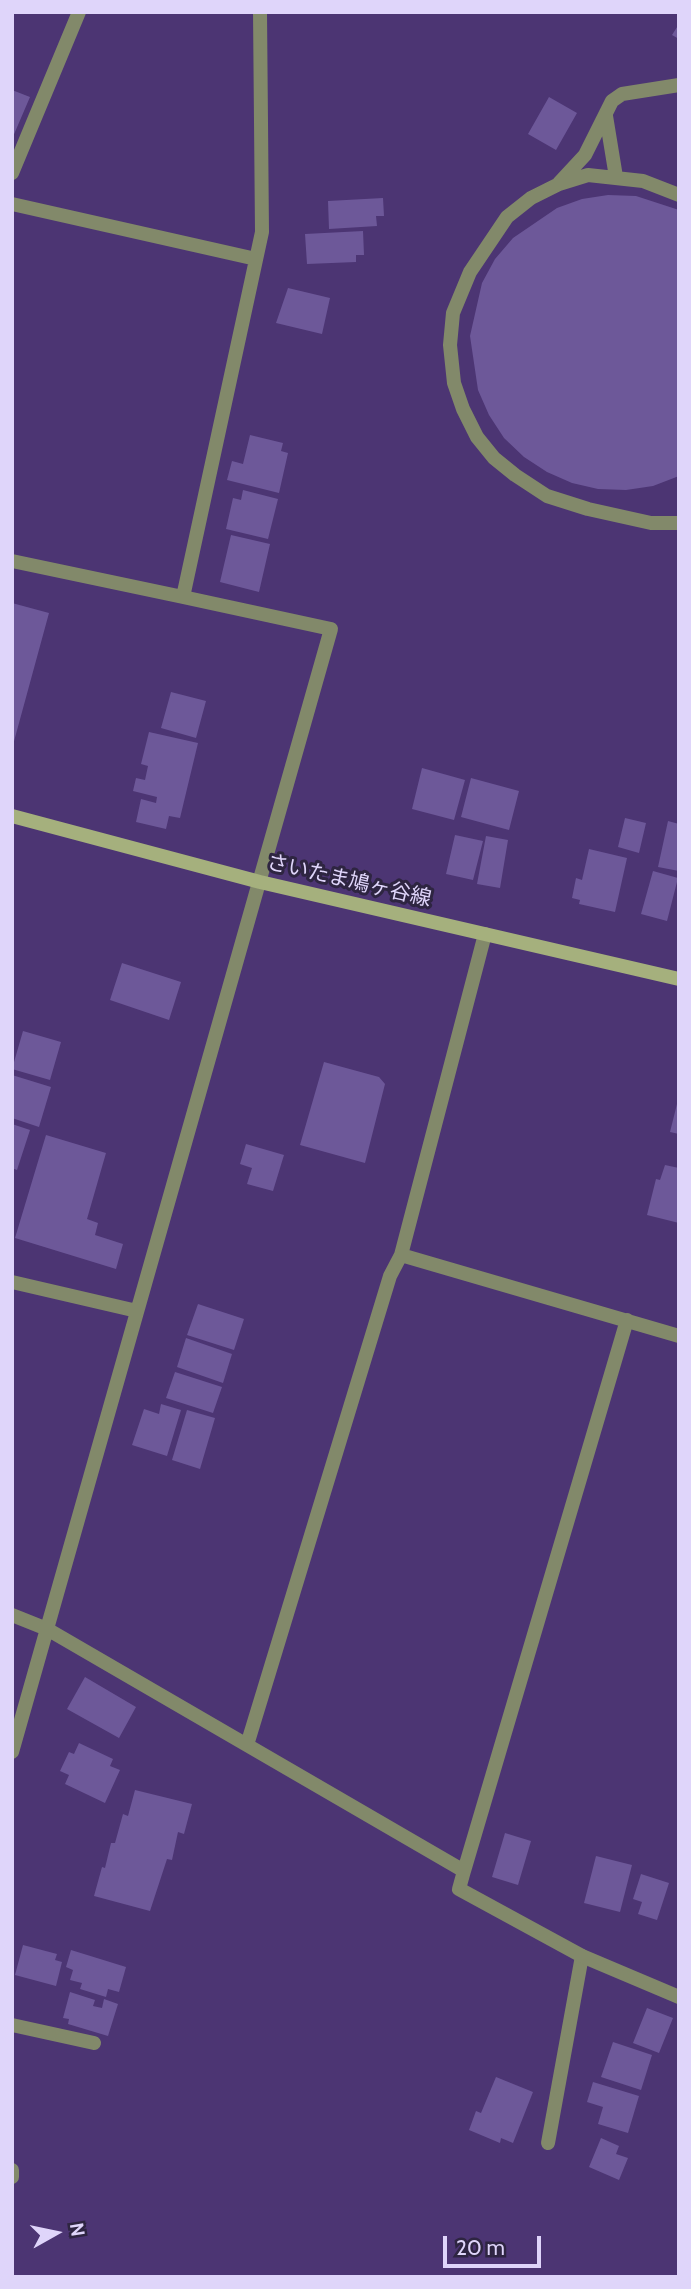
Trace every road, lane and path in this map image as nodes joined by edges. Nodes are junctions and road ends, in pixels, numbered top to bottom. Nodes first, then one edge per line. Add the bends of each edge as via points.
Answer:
1 (79, 12) edge
2 (261, 12) edge
3 (679, 85) edge
4 (606, 116) junction
5 (12, 173) edge
6 (615, 177) junction
7 (559, 184) junction
8 (679, 195) edge
9 (12, 204) edge
10 (256, 259) junction
11 (679, 523) edge
12 (12, 561) edge
13 (183, 597) junction
14 (12, 816) edge
15 (260, 882) junction
16 (485, 934) junction
17 (679, 979) edge
18 (401, 1255) junction
19 (12, 1282) edge
20 (137, 1311) junction
21 (627, 1320) junction
22 (679, 1336) edge
23 (12, 1615) edge
24 (47, 1629) junction
25 (247, 1745) junction
26 (12, 1752) edge
27 (464, 1871) junction
28 (582, 1956) junction
29 (679, 1997) edge
30 (12, 2025) edge
31 (94, 2043) dead end
32 (548, 2143) dead end
33 (12, 2170) edge
34 (12, 2177) edge

1 - 5 street
2 - 10 street via 262,232
3 - 4 street via 622,94 612,101
4 - 6 street
4 - 7 street via 585,155
6 - 7 street via 588,176
6 - 8 street via 643,181
7 - 11 street via 507,217 470,272 453,313 450,345 454,383 463,410 494,458 547,496 651,523
9 - 10 street
10 - 13 street
12 - 13 street
13 - 15 street via 331,628
14 - 15 main road, さいたま鳩ヶ谷線
15 - 16 main road, さいたま鳩ヶ谷線
15 - 20 street
16 - 17 main road, さいたま鳩ヶ谷線
16 - 18 street
18 - 21 street
18 - 25 street via 390,1276
19 - 20 street
20 - 24 street
21 - 22 street
21 - 27 street
23 - 24 street
24 - 25 street
24 - 26 street
25 - 27 street
27 - 28 street via 459,1889
28 - 29 street
28 - 32 street
30 - 31 street
33 - 34 street

